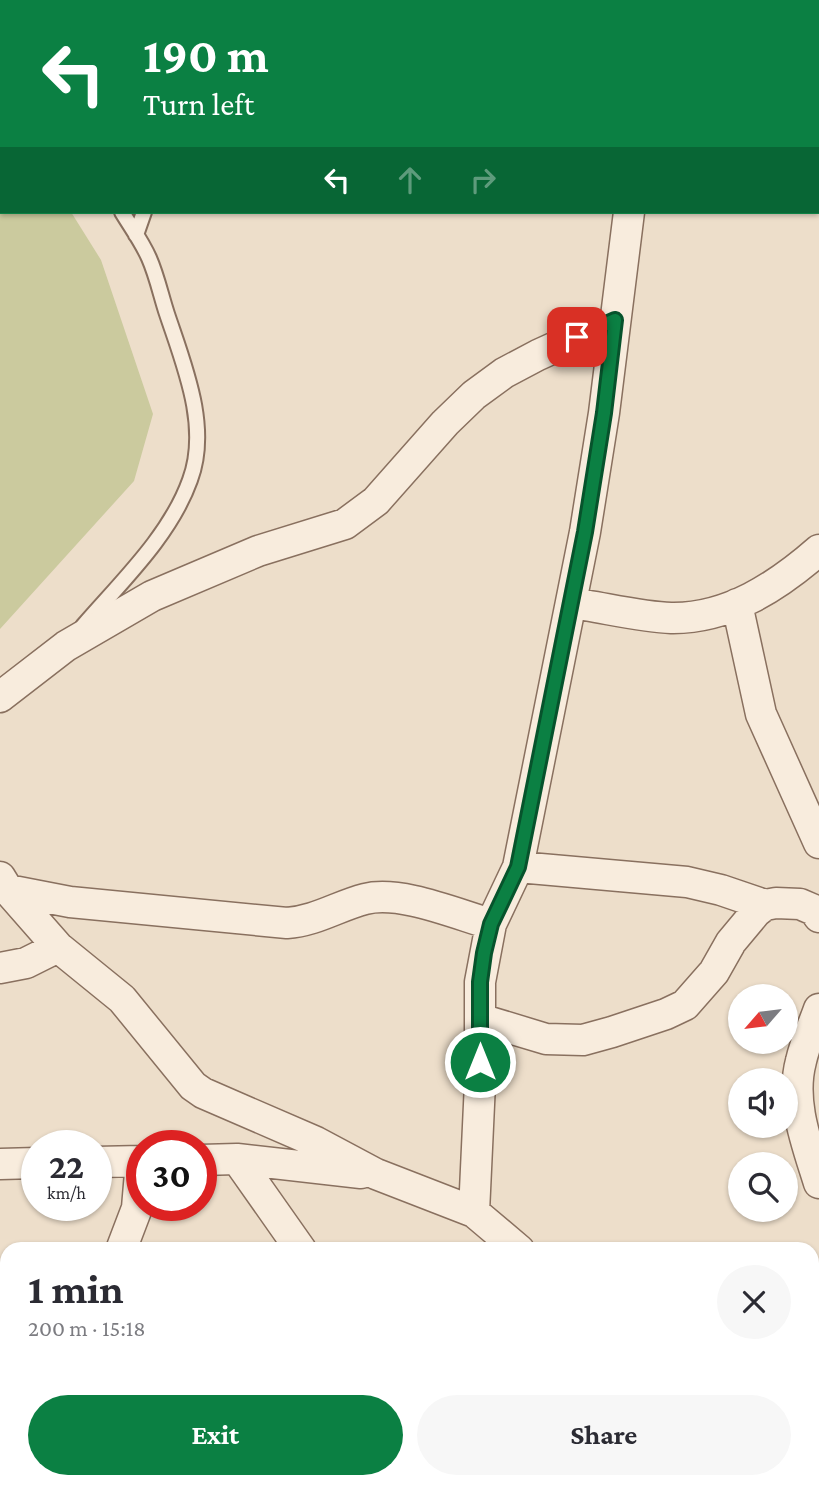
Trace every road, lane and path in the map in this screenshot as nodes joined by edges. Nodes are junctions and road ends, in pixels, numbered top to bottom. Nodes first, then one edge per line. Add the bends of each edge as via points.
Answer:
1 (123, 214) edge
2 (143, 214) edge
3 (629, 214) edge
4 (136, 235) junction
5 (615, 320) junction
6 (819, 551) edge
7 (570, 603) junction
8 (737, 604) junction
9 (66, 646) junction
10 (0, 697) edge
11 (819, 843) edge
12 (518, 867) junction
13 (4, 883) edge
14 (765, 905) junction
15 (817, 910) edge
16 (491, 924) junction
17 (58, 947) junction
18 (0, 968) edge
19 (819, 1009) edge
20 (480, 1020) junction
21 (237, 1159) junction
22 (217, 1160) edge
23 (21, 1163) edge
24 (0, 1164) edge
25 (376, 1174) junction
26 (819, 1183) edge
27 (474, 1212) junction
28 (296, 1242) edge
29 (510, 1242) edge

1 - 4 lane
2 - 4 lane
3 - 5 street
4 - 9 lane via 149,258 188,375 198,436 196,463 172,517
5 - 7 street via 587,519
5 - 9 street via 504,373 474,395 376,501 345,524 220,566 152,596
6 - 8 street via 796,571
7 - 8 street via 671,618 709,614
7 - 12 street
8 - 11 street via 761,714
9 - 10 street
12 - 14 street via 687,882
12 - 16 street
13 - 16 street via 70,902 288,923 305,922 365,899 389,897
13 - 17 street
14 - 15 street via 800,904
14 - 20 street via 731,942 701,989 685,1005 666,1014 583,1040 546,1039
16 - 20 street via 480,982
17 - 18 street via 26,963
17 - 25 street via 122,999 193,1086
19 - 26 street via 800,1062 797,1099
20 - 27 street
21 - 22 street
21 - 25 street
21 - 28 street
23 - 24 street
25 - 27 street
27 - 29 street

